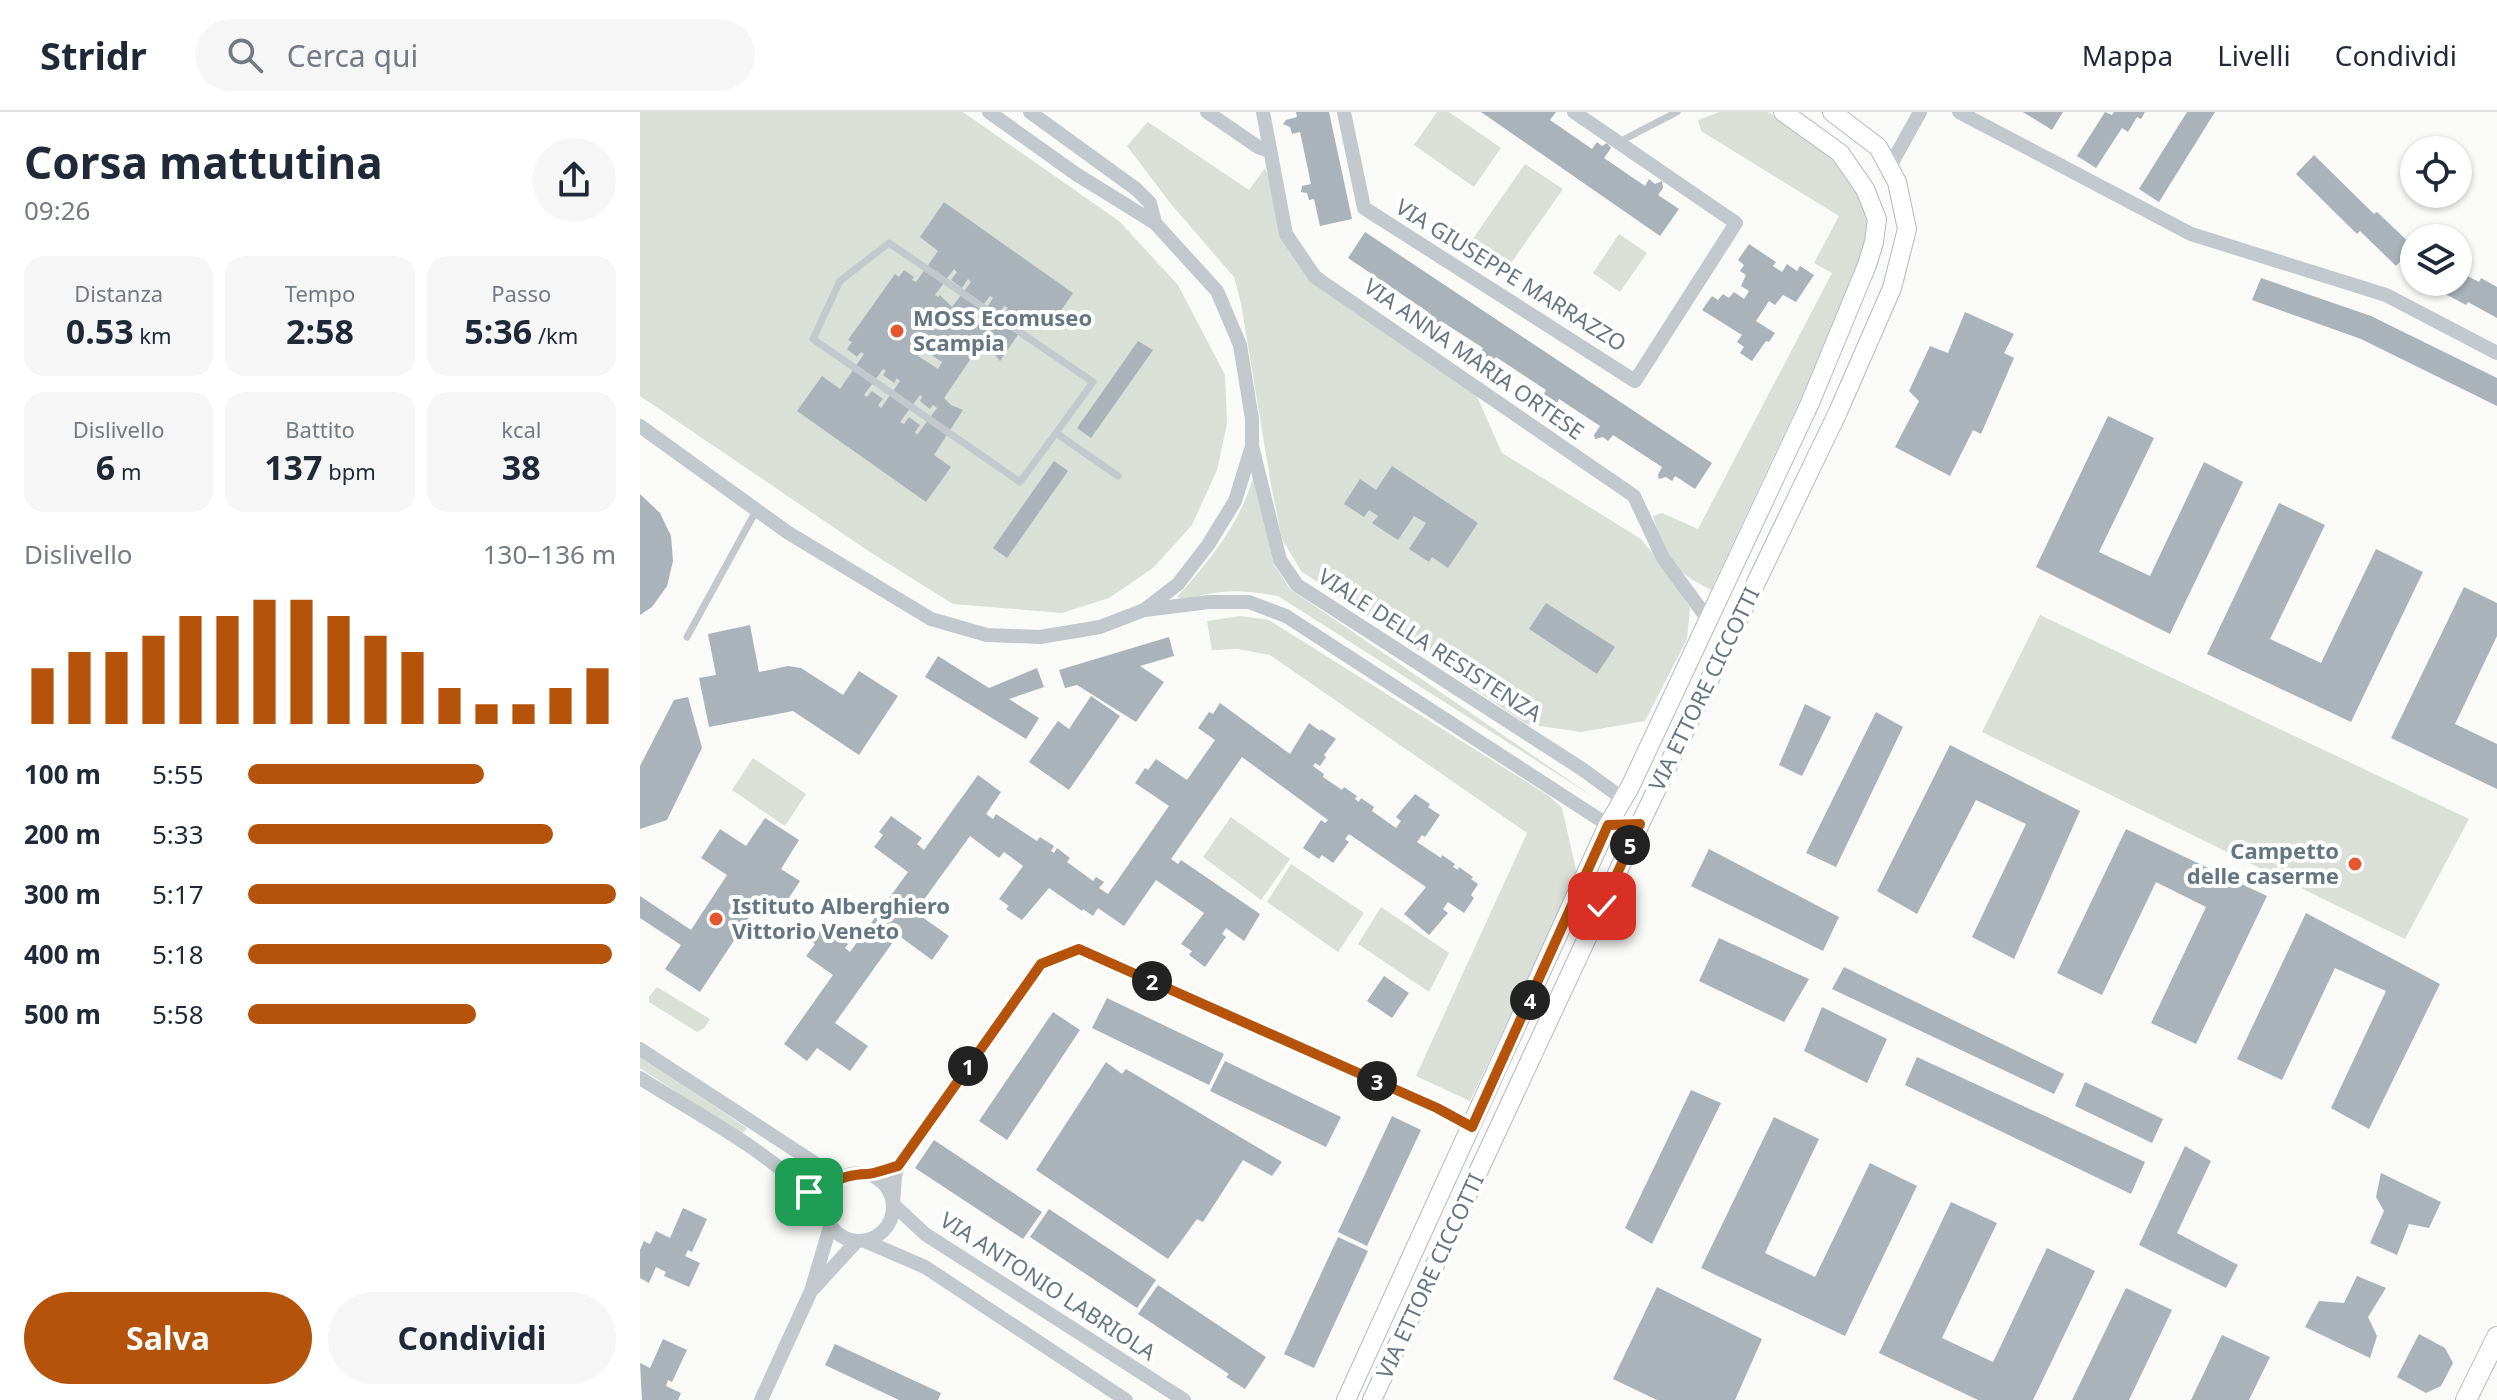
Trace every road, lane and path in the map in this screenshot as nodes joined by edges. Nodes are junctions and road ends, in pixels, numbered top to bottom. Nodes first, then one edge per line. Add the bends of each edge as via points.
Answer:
1 (989, 112) edge
2 (1030, 112) edge
3 (1207, 112) edge
4 (1263, 112) edge
5 (1344, 112) edge
6 (1574, 112) edge
7 (1677, 112) edge
8 (1783, 112) edge
9 (1832, 112) edge
10 (1920, 112) edge
11 (1959, 112) edge
12 (1618, 142) junction
13 (1270, 151) junction
14 (1889, 168) junction
15 (1155, 223) junction
16 (2497, 353) edge
17 (640, 426) edge
18 (1056, 433) junction
19 (1252, 446) junction
20 (1118, 476) dead end
21 (757, 508) junction
22 (1144, 610) junction
23 (1707, 618) junction
24 (687, 637) dead end
25 (1622, 798) junction
26 (1640, 824) junction
27 (1608, 825) junction
28 (640, 1049) edge
29 (640, 1078) edge
30 (1472, 1127) junction
31 (898, 1166) junction
32 (867, 1174) junction
33 (842, 1177) junction
34 (893, 1204) junction
35 (824, 1212) junction
36 (830, 1227) junction
37 (861, 1241) junction
38 (811, 1291) junction
39 (2497, 1337) edge
40 (761, 1400) edge
41 (1126, 1400) edge
42 (1184, 1400) edge
43 (1346, 1400) edge
44 (1372, 1400) edge
45 (2466, 1400) edge

1 - 15 street, VIALE DELLA RESISTENZA
2 - 15 street, VIALE DELLA RESISTENZA via 1136,189 1150,203
3 - 13 street
4 - 13 street, VIA ANNA MARIA ORTESE
5 - 12 street, VIA GIUSEPPE MARRAZZO via 1364,208 1635,381 1736,223
6 - 12 street
7 - 12 lane
8 - 23 street, VIA ETTORE CICCOTTI via 1840,153 1865,189 1877,219 1874,242 1810,403
9 - 14 street, VIA ETTORE CICCOTTI via 1878,147
10 - 14 street
11 - 16 street via 2191,234 2386,295
13 - 23 street, VIA ANNA MARIA ORTESE via 1286,234 1315,277 1634,496 1663,558
14 - 26 street, VIA ETTORE CICCOTTI via 1907,229 1892,288
15 - 19 street, VIALE DELLA RESISTENZA via 1217,291 1240,345
17 - 21 street, VIALE DELLA RESISTENZA
18 - 18 lane via 1093,382 889,243 840,281 813,339 1020,482
18 - 20 lane
19 - 22 street, VIALE DELLA RESISTENZA via 1235,501 1208,545 1178,584
19 - 25 street, VIALE DELLA RESISTENZA via 1280,560 1297,585
21 - 22 street, VIALE DELLA RESISTENZA via 787,532 931,619 987,635 1040,637 1100,627
21 - 24 lane
22 - 27 street, VIALE DELLA RESISTENZA via 1249,602 1286,616
23 - 25 street, VIA ETTORE CICCOTTI
25 - 26 street
25 - 27 street, VIA ETTORE CICCOTTI
26 - 27 street
26 - 44 street, VIA ETTORE CICCOTTI
27 - 30 street, VIA ETTORE CICCOTTI
28 - 33 street
29 - 35 street via 785,1170
30 - 31 street via 1079,949 1041,964
30 - 43 street, VIA ETTORE CICCOTTI
31 - 32 street
31 - 34 street
32 - 33 street
32 - 34 street via 889,1190
33 - 35 street via 827,1194
34 - 37 street via 885,1230
34 - 42 street, VIA ANTONIO LABRIOLA via 925,1234
35 - 36 street
36 - 37 street via 844,1238
36 - 38 street
37 - 38 street
37 - 41 street via 925,1267
38 - 40 street
39 - 45 main road

